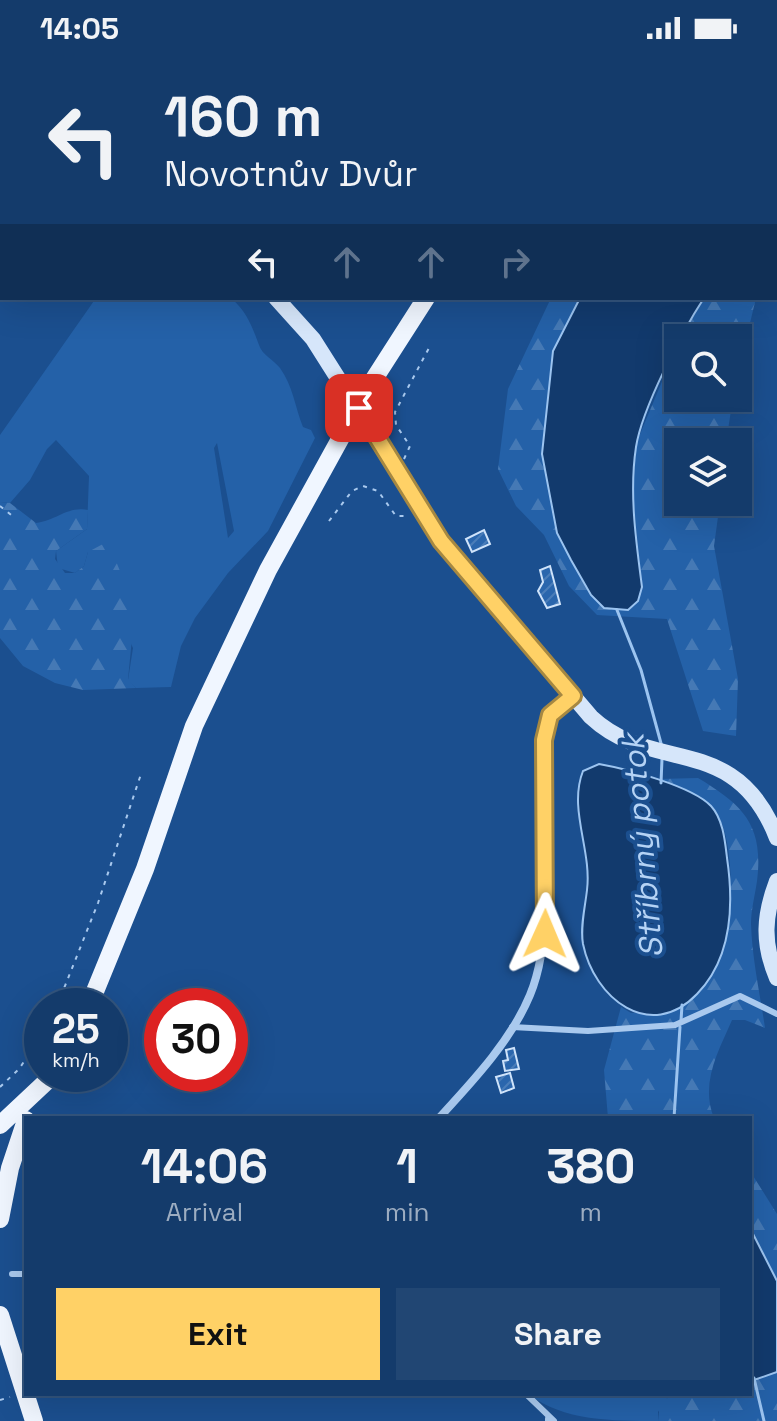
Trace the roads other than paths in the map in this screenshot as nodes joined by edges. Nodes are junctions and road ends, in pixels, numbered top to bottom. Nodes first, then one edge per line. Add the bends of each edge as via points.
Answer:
1 (278, 300) edge
2 (425, 300) edge
3 (573, 696) junction
4 (777, 838) edge
5 (777, 881) edge
6 (777, 978) edge
7 (96, 988) edge
8 (777, 1014) edge
9 (511, 1027) junction
10 (34, 1092) edge
11 (42, 1092) edge
12 (29, 1116) edge
13 (441, 1116) edge
14 (0, 1125) edge
15 (24, 1128) edge
16 (0, 1219) edge
17 (12, 1274) dead end
18 (24, 1274) edge
19 (0, 1306) edge
20 (2, 1322) edge
21 (24, 1390) edge
22 (26, 1396) edge
23 (528, 1396) edge
24 (551, 1420) edge
25 (34, 1421) edge

1 - 3 street via 313,339 441,541
2 - 7 main road, bridge via 367,390 268,570 194,726 145,869
3 - 4 street via 604,729 722,769 740,781 752,791
3 - 9 street via 555,710 547,725 545,934 538,976
5 - 6 street via 765,923
8 - 9 lane via 740,996 675,1025 588,1031
9 - 13 street
10 - 14 main road
11 - 12 main road
15 - 16 main road
17 - 18 lane
19 - 20 main road
20 - 21 main road
22 - 25 main road
23 - 24 lane

